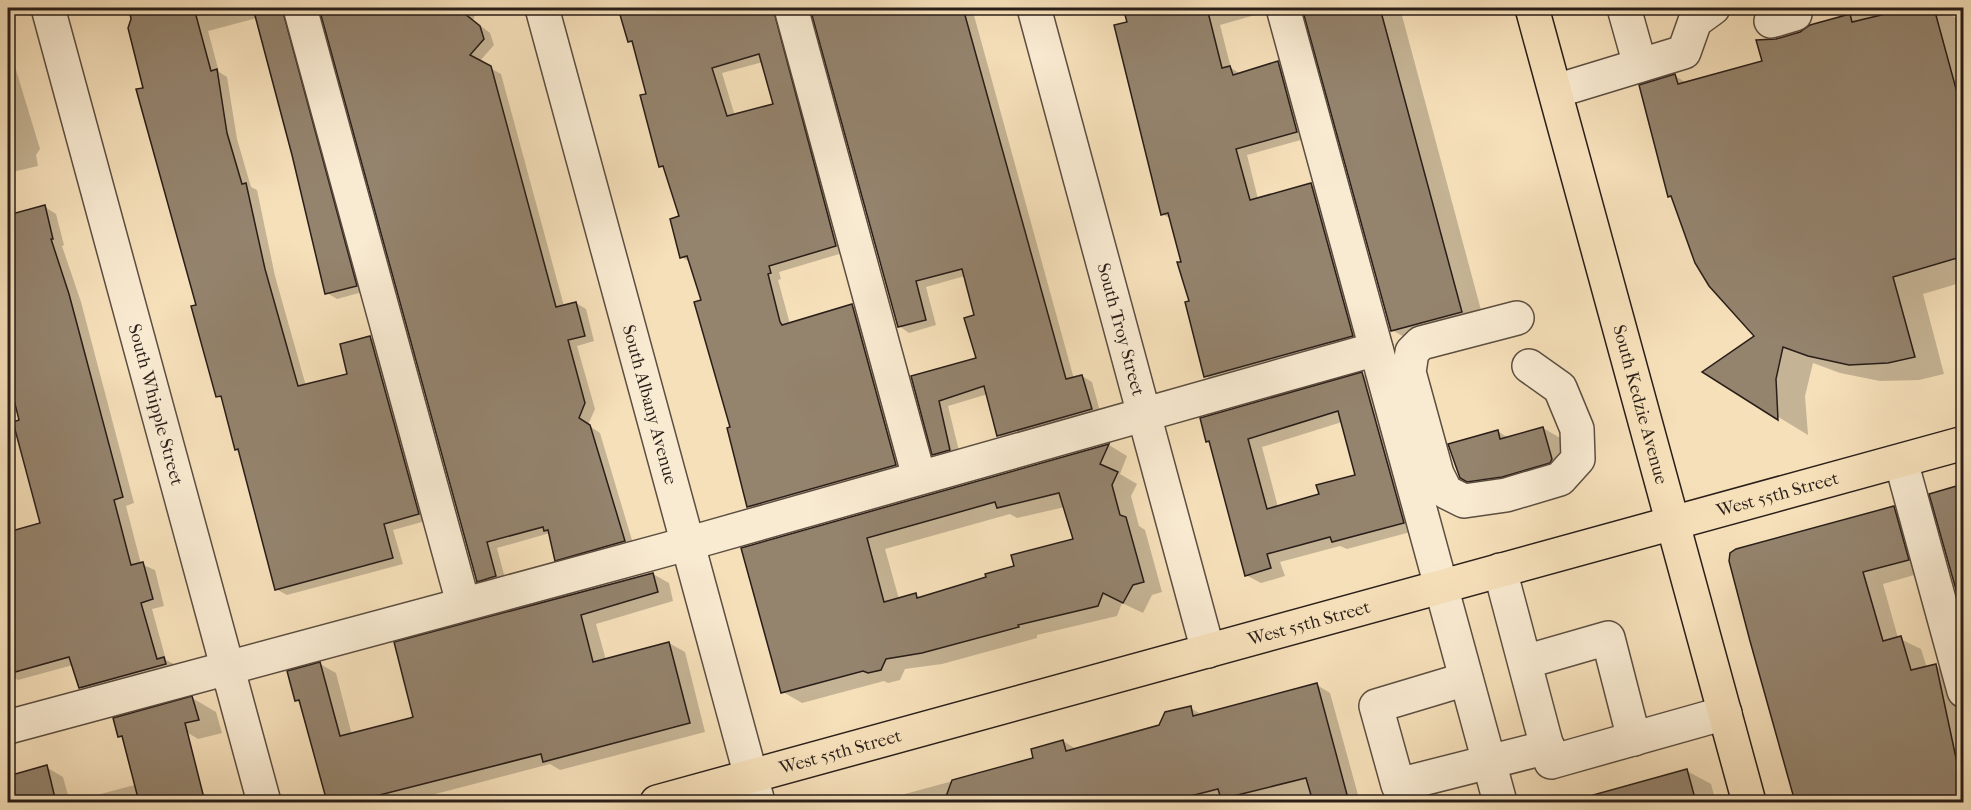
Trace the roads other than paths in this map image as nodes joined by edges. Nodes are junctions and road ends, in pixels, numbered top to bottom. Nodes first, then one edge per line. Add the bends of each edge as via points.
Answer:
1 (48, 8) edge
2 (300, 8) edge
3 (542, 8) edge
4 (791, 8) edge
5 (1034, 8) edge
6 (1283, 8) edge
7 (1532, 8) edge
8 (1624, 8) edge
9 (1713, 8) edge
10 (1640, 65) junction
11 (1556, 91) junction
12 (1517, 318) dead end
13 (1376, 350) junction
14 (1529, 366) dead end
15 (1144, 413) junction
16 (1964, 443) edge
17 (1901, 461) junction
18 (919, 477) junction
19 (1673, 523) junction
20 (688, 544) junction
21 (1500, 570) junction
22 (1441, 587) junction
23 (463, 603) junction
24 (1208, 651) junction
25 (1525, 662) junction
26 (226, 666) junction
27 (1466, 679) junction
28 (1963, 686) edge
29 (1725, 714) junction
30 (8, 727) edge
31 (1635, 739) junction
32 (1548, 747) junction
33 (1489, 762) junction
34 (754, 789) edge
35 (264, 802) edge
36 (657, 802) edge
37 (1500, 802) edge
38 (1749, 802) edge

1 - 26 street, South Whipple Street
2 - 23 street
3 - 20 street, South Albany Avenue
4 - 18 street
5 - 15 street, South Troy Street
6 - 13 street
7 - 11 main road, South Kedzie Avenue
8 - 10 street
9 - 10 street via 1695,21 1684,52
10 - 11 street
11 - 19 main road, South Kedzie Avenue
12 - 14 street via 1421,343 1412,352 1409,372 1437,474 1446,492 1464,501 1506,495 1560,479 1578,459 1576,429 1560,388
13 - 15 street
13 - 22 street
15 - 18 street
15 - 24 street, South Troy Street
16 - 17 main road, West 55th Street
17 - 19 main road, West 55th Street
17 - 28 street
18 - 20 street
19 - 21 main road, West 55th Street
19 - 29 main road, South Kedzie Avenue
20 - 23 street
20 - 34 street, South Albany Avenue
21 - 22 main road, West 55th Street
21 - 25 street
22 - 24 main road, West 55th Street
22 - 27 street
23 - 26 street
24 - 34 main road, West 55th Street
25 - 31 street via 1608,638
25 - 32 street
26 - 30 street
26 - 35 street, South Whipple Street
27 - 33 street
27 - 33 street via 1376,706 1398,785
29 - 31 street
29 - 38 main road, South Kedzie Avenue
31 - 32 street via 1551,762
32 - 33 street
33 - 37 street
34 - 36 main road, West 55th Street

